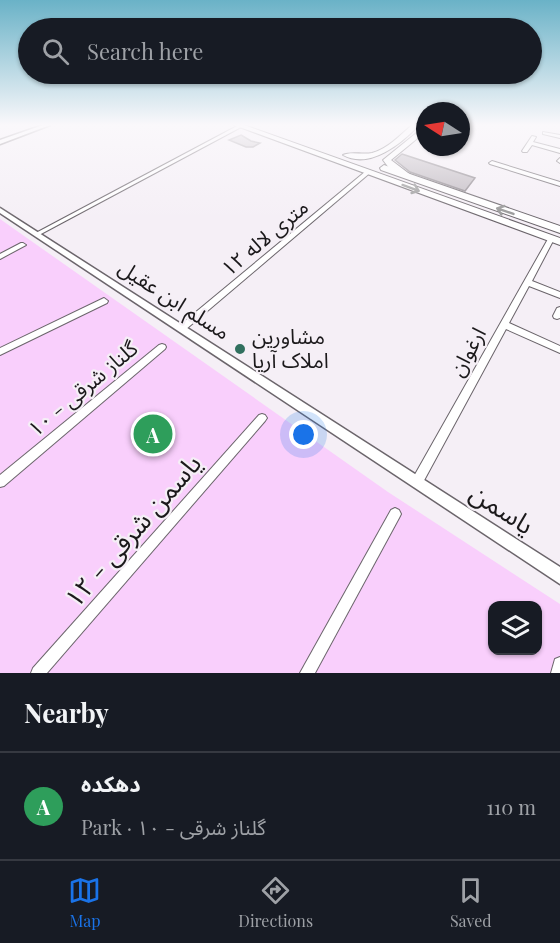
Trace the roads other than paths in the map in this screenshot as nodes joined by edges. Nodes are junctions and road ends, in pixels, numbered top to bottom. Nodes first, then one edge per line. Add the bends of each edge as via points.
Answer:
1 (181, 156) edge
2 (325, 156) edge
3 (351, 156) edge
4 (379, 156) edge
5 (391, 156) edge
6 (387, 160) junction
7 (492, 164) dead end
8 (368, 172) junction
9 (408, 176) junction
10 (560, 184) edge
11 (445, 190) junction
12 (463, 196) junction
13 (436, 197) junction
14 (455, 204) junction
15 (0, 210) edge
16 (559, 228) edge
17 (37, 234) junction
18 (556, 241) edge
19 (23, 245) dead end
20 (0, 257) edge
21 (527, 282) junction
22 (560, 295) edge
23 (104, 301) dead end
24 (503, 324) junction
25 (182, 328) junction
26 (162, 347) dead end
27 (560, 350) edge
28 (0, 352) edge
29 (262, 418) dead end
30 (0, 482) edge
31 (417, 482) junction
32 (396, 514) dead end
33 (560, 576) edge
34 (560, 664) edge
35 (38, 673) edge
36 (307, 673) edge
37 (558, 673) edge

1 - 17 street
2 - 8 main road
3 - 9 main road
4 - 6 main road
5 - 6 main road
6 - 9 main road
7 - 10 street
8 -> 13 main road
8 - 25 street, ۱۲ متری لاله
9 - 11 main road
11 - 12 main road
11 - 13 main road via 445,195
12 - 14 main road via 455,199
16 -> 12 main road
13 - 14 main road
14 - 18 main road
15 - 17 street, مسلم ابن عقیل
17 - 25 street, مسلم ابن عقیل
18 - 21 street, ارغوان
19 - 20 street
21 - 22 street
21 - 24 street, ارغوان
23 - 28 street
24 - 27 street
24 - 31 street, ارغوان
25 - 31 street, مسلم ابن عقیل
26 - 30 street, گلناز شرقی - ۱۰
29 - 35 street, یاسمن شرقی - ۱۲
31 - 33 street, یاسمن
32 - 36 street
34 - 37 street

